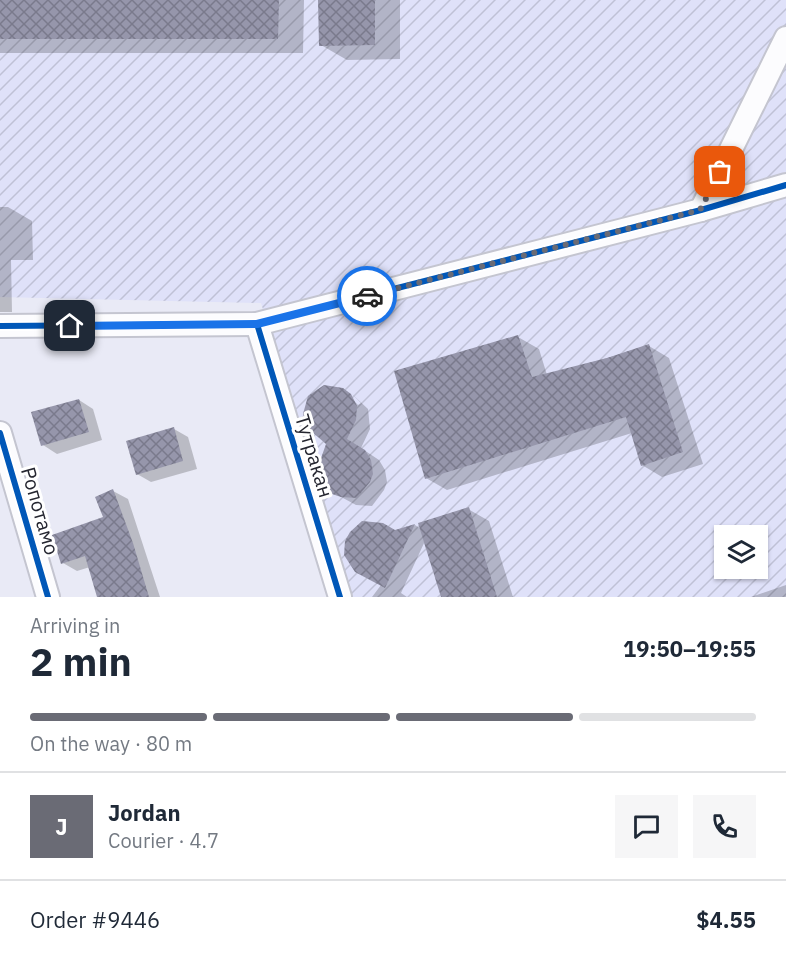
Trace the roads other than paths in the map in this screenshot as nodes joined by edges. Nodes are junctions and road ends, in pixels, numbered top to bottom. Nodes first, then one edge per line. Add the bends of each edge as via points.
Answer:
1 (786, 38) edge
2 (786, 185) edge
3 (700, 210) junction
4 (257, 324) junction
5 (0, 326) edge
6 (0, 433) edge
7 (48, 597) edge
8 (340, 597) edge

1 - 3 street
2 - 3 street
3 - 4 street
4 - 5 street
4 - 8 street, Тутракан
6 - 7 street, Ропотамо

